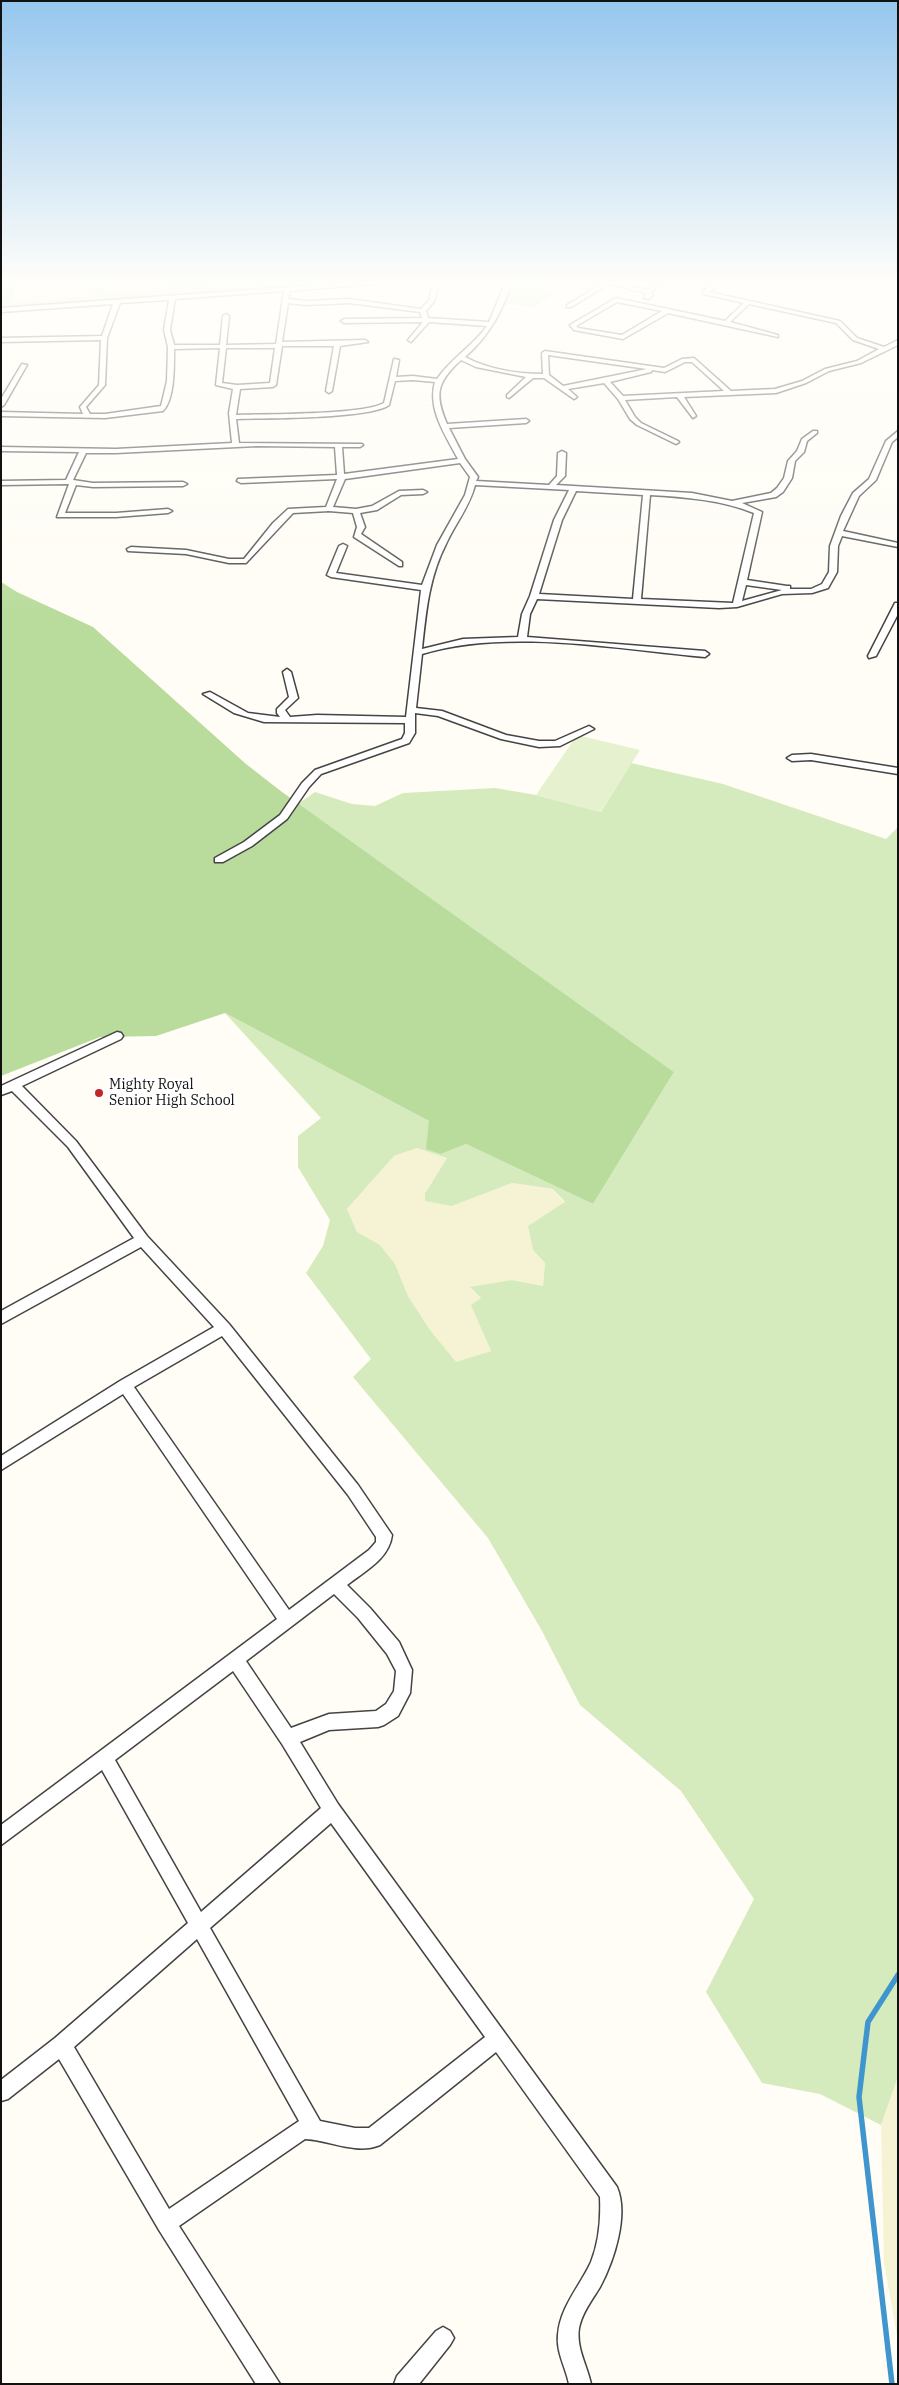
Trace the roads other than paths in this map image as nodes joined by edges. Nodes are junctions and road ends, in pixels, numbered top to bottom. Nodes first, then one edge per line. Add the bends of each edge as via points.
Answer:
1 (10, 390) edge
2 (97, 390) edge
3 (167, 390) edge
4 (236, 390) edge
5 (390, 390) edge
6 (436, 390) edge
7 (515, 390) edge
8 (566, 390) edge
9 (614, 390) edge
10 (774, 390) edge
11 (729, 392) joint
12 (679, 395) junction
13 (509, 396) dead end
14 (574, 396) dead end
15 (621, 398) junction
16 (1, 405) edge
17 (83, 407) junction
18 (1, 414) edge
19 (63, 415) junction
20 (88, 416) junction
21 (693, 416) dead end
22 (232, 417) junction
23 (526, 421) dead end
24 (446, 426) junction
25 (815, 432) dead end
26 (898, 433) edge
27 (676, 442) dead end
28 (338, 444) junction
29 (360, 445) dead end
30 (236, 446) junction
31 (1, 449) edge
32 (83, 451) junction
33 (562, 452) dead end
34 (462, 461) junction
35 (341, 477) junction
36 (560, 480) junction
37 (240, 481) dead end
38 (71, 482) junction
39 (1, 483) edge
40 (473, 483) junction
41 (183, 484) dead end
42 (552, 486) junction
43 (570, 487) junction
44 (423, 492) dead end
45 (647, 493) junction
46 (732, 503) junction
47 (329, 509) junction
48 (168, 511) dead end
49 (356, 511) junction
50 (840, 533) junction
51 (898, 545) edge
52 (343, 546) dead end
53 (132, 549) dead end
54 (399, 564) dead end
55 (742, 582) junction
56 (425, 588) junction
57 (799, 590) junction
58 (534, 596) junction
59 (637, 603) junction
60 (737, 605) junction
61 (898, 605) edge
62 (522, 639) junction
63 (417, 653) junction
64 (705, 654) dead end
65 (872, 656) dead end
66 (287, 672) dead end
67 (207, 694) dead end
68 (412, 710) junction
69 (288, 720) junction
70 (410, 720) junction
71 (589, 729) dead end
72 (792, 758) dead end
73 (898, 771) edge
74 (219, 860) dead end
75 (117, 1036) dead end
76 (15, 1086) junction
77 (1, 1091) edge
78 (142, 1240) junction
79 (1, 1318) edge
80 (224, 1328) junction
81 (125, 1385) junction
82 (1, 1464) edge
83 (335, 1584) junction
84 (287, 1620) junction
85 (235, 1659) junction
86 (288, 1738) junction
87 (105, 1759) junction
88 (332, 1810) junction
89 (1, 1836) edge
90 (199, 1925) junction
91 (497, 2039) junction
92 (62, 2044) junction
93 (1, 2092) edge
94 (314, 2129) junction
95 (166, 2223) junction
96 (443, 2338) dead end
97 (269, 2384) edge
98 (405, 2384) edge
99 (580, 2384) edge

1 - 16 street
2 - 17 street
3 - 20 street via 161,410
4 - 22 street
5 - 22 street via 389,401 382,408
6 - 24 street via 438,411
7 - 13 street
8 - 14 street
9 - 15 street
10 - 11 street
11 - 12 street
12 - 15 street
12 - 21 street
15 - 27 street via 639,424
17 - 19 street
17 - 20 street
18 - 19 street
19 - 20 street
22 - 30 street
23 - 24 street
24 - 34 street
25 - 46 street via 804,440 780,490 773,495
26 - 50 street via 889,441 872,480 856,495
28 - 29 street
28 - 30 street
28 - 35 street
30 - 32 street
31 - 32 street
32 - 38 street
33 - 36 street
34 - 35 street
34 - 40 street via 472,472
35 - 37 street
35 - 47 street
36 - 42 street
36 - 43 street
38 - 39 street
38 - 41 street via 93,485
38 - 48 street via 60,515
40 - 42 street
40 - 56 street via 441,545
42 - 43 street
43 - 45 street
43 - 58 street
44 - 49 street via 399,493 374,508
45 - 46 street
45 - 59 street
46 - 55 street via 758,512
47 - 49 street
47 - 53 street via 291,511 246,561 229,561 186,552
49 - 54 street via 361,527 357,535
50 - 51 street
50 - 57 street via 834,546 830,582 820,589
52 - 56 street via 331,575
55 - 57 street
55 - 60 street
56 - 63 street
57 - 60 street
58 - 59 street
58 - 62 street via 526,614
59 - 60 street
61 - 65 street
62 - 63 street via 463,642
62 - 64 street
63 - 68 street
66 - 69 street via 294,698 281,709
67 - 69 street via 250,718
68 - 70 street
68 - 71 street via 439,712 504,736 539,744 557,744
69 - 70 street
70 - 74 street via 406,742 318,772 305,785 284,817 248,844
72 - 73 street via 811,757
75 - 76 street
76 - 77 street
76 - 78 street via 72,1144
78 - 79 street
78 - 80 street
80 - 81 street
80 - 83 street via 353,1490 384,1535 383,1545 374,1556
81 - 82 street
81 - 84 street
83 - 84 street
83 - 86 street via 393,1648 404,1670 402,1694 392,1710 378,1719 329,1722
84 - 85 street
85 - 86 street
85 - 87 street
86 - 88 street
87 - 89 street
87 - 90 street
88 - 90 street
88 - 91 street
90 - 92 street
90 - 94 street
91 - 94 street via 373,2138 362,2140
91 - 99 street via 610,2194 611,2209 603,2254 597,2273 572,2316 568,2336
92 - 93 street
92 - 95 street
94 - 95 street via 302,2129
95 - 97 street
96 - 98 street

